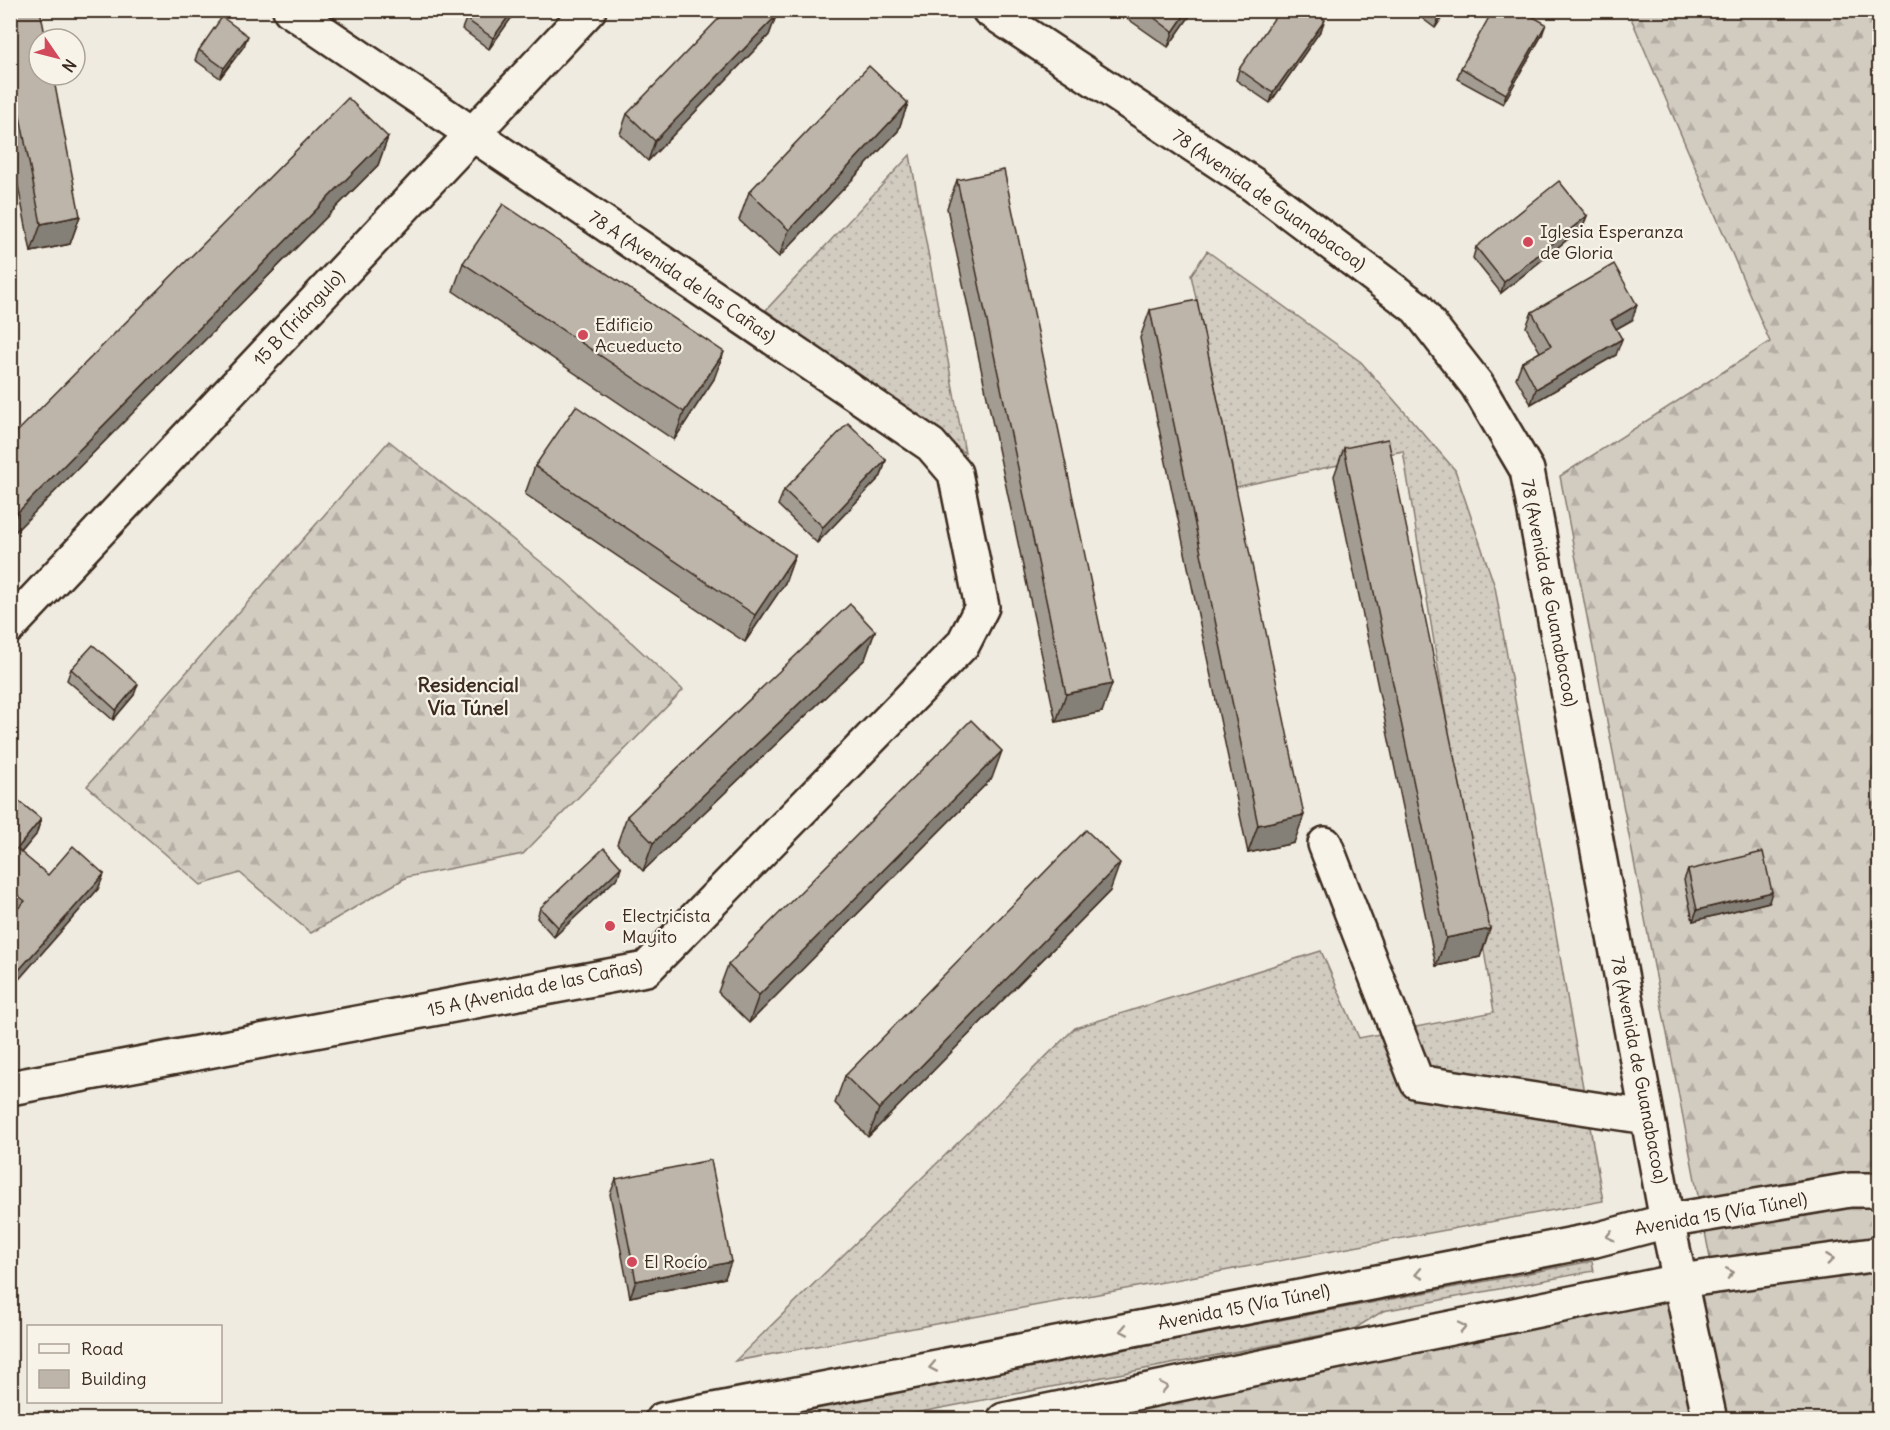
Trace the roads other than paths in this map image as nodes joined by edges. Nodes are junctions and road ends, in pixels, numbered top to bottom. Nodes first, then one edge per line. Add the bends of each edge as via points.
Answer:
1 (290, 10) edge
2 (589, 10) edge
3 (989, 10) edge
4 (471, 134) junction
5 (982, 607) joint
6 (10, 626) edge
7 (1325, 844) dead end
8 (10, 1088) edge
9 (1647, 1117) junction
10 (1880, 1190) edge
11 (1667, 1221) junction
12 (1880, 1254) edge
13 (1679, 1281) junction
14 (662, 1419) edge
15 (1004, 1419) edge
16 (1710, 1419) edge

1 - 4 street, 78 A (Avenida de las Cañas)
2 - 4 street, 15 B (Triángulo)
3 - 9 street, 78 (Avenida de Guanabacoa) via 1251,183 1418,308 1478,385 1527,470
4 - 5 street, 78 A (Avenida de las Cañas) via 931,445 955,473
4 - 6 street, 15 B (Triángulo)
5 - 8 street, 15 A (Avenida de las Cañas) via 963,644 646,969
7 - 9 street via 1417,1082
9 - 11 street, 78 (Avenida de Guanabacoa)
10 - 11 street, Avenida 15 (Vía Túnel) via 1850,1190
11 - 13 street, 78 (Avenida de Guanabacoa)
11 -> 14 street, Avenida 15 (Vía Túnel) via 1595,1240
13 -> 12 street
15 -> 13 street
13 - 16 street, 78 (Avenida de Guanabacoa)

